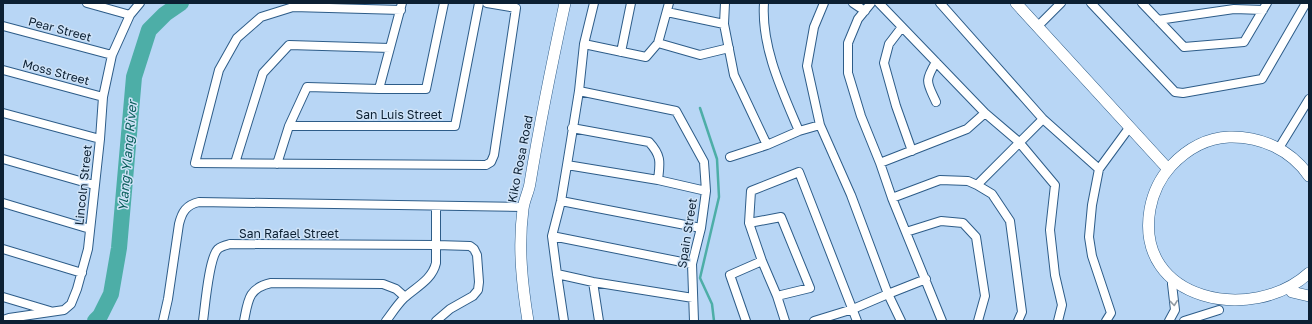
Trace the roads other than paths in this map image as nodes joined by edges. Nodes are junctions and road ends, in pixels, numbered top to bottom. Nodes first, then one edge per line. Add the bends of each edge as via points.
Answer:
1 (87, 3) edge
2 (140, 3) edge
3 (444, 3) edge
4 (479, 3) edge
5 (487, 3) edge
6 (565, 3) edge
7 (594, 3) edge
8 (631, 3) edge
9 (669, 3) edge
10 (725, 3) edge
11 (764, 3) edge
12 (824, 3) edge
13 (854, 3) edge
14 (871, 3) edge
15 (879, 3) edge
16 (940, 3) edge
17 (1016, 3) edge
18 (1061, 3) edge
19 (1090, 3) edge
20 (1142, 3) edge
21 (1306, 3) edge
22 (1265, 6) edge
23 (401, 7) edge
24 (865, 11) junction
25 (668, 12) junction
26 (130, 15) junction
27 (1158, 20) junction
28 (724, 24) junction
29 (3, 26) edge
30 (902, 27) junction
31 (1038, 27) junction
32 (658, 43) junction
33 (584, 44) junction
34 (390, 48) junction
35 (729, 48) junction
36 (621, 52) junction
37 (112, 55) junction
38 (936, 62) junction
39 (3, 70) edge
40 (379, 89) junction
41 (579, 91) junction
42 (102, 97) junction
43 (1309, 99) edge
44 (936, 102) dead end
45 (985, 113) junction
46 (3, 114) edge
47 (1043, 119) junction
48 (820, 125) junction
49 (289, 126) junction
50 (572, 128) junction
51 (1129, 128) junction
52 (799, 131) junction
53 (100, 139) junction
54 (1019, 142) junction
55 (767, 145) junction
56 (1279, 148) junction
57 (912, 151) junction
58 (730, 157) dead end
59 (3, 159) edge
60 (235, 163) junction
61 (880, 163) junction
62 (277, 164) junction
63 (567, 165) junction
64 (1099, 169) junction
65 (1168, 169) junction
66 (1309, 176) edge
67 (658, 180) junction
68 (94, 185) junction
69 (977, 185) junction
70 (706, 191) junction
71 (892, 198) junction
72 (561, 201) junction
73 (3, 203) edge
74 (436, 206) junction
75 (523, 207) junction
76 (749, 223) junction
77 (701, 228) junction
78 (90, 229) junction
79 (906, 232) junction
80 (552, 236) junction
81 (436, 245) junction
82 (3, 249) edge
83 (762, 261) junction
84 (692, 264) junction
85 (82, 272) junction
86 (1309, 273) edge
87 (557, 274) junction
88 (926, 279) junction
89 (593, 282) junction
90 (1172, 284) junction
91 (1292, 292) junction
92 (888, 294) junction
93 (777, 296) junction
94 (1309, 296) edge
95 (3, 297) edge
96 (405, 297) junction
97 (694, 298) junction
98 (1264, 307) dead end
99 (853, 309) junction
100 (1218, 310) junction
101 (53, 311) junction
102 (1232, 311) dead end
103 (3, 320) edge
104 (163, 321) edge
105 (203, 321) edge
106 (244, 321) edge
107 (386, 321) edge
108 (436, 321) edge
109 (528, 321) edge
110 (564, 321) edge
111 (599, 321) edge
112 (694, 321) edge
113 (746, 321) edge
114 (785, 321) edge
115 (814, 321) edge
116 (857, 321) edge
117 (901, 321) edge
118 (942, 321) edge
119 (978, 321) edge
120 (1018, 321) edge
121 (1058, 321) edge
122 (1106, 321) edge
123 (1169, 321) edge
124 (1184, 321) edge

1 - 26 street
2 - 26 street, Lincoln Street
3 - 40 street via 426,89
4 - 49 street, San Luis Street via 455,126
5 - 62 street via 516,8 491,162 486,165
6 - 75 street, Kiko Rosa Road via 529,188
7 - 33 street
8 - 36 street
9 - 25 street
10 - 28 street
11 - 52 street via 763,19 774,73
12 - 48 street via 814,27 807,66
13 - 24 street
14 - 24 street
15 - 30 street
16 - 47 street
17 - 31 street
18 - 31 street
19 - 21 street via 1175,92 1183,93 1262,79
20 - 27 street
22 - 27 street
22 - 27 street via 1244,42 1184,47
23 - 34 street
23 - 60 street via 294,7 260,17 236,38 219,70 195,163
24 - 61 street via 858,19 848,43 848,73 861,116
25 - 28 street
25 - 32 street
26 - 37 street, Lincoln Street
28 - 35 street
29 - 37 street, Pear Street
30 - 38 street
30 - 57 street via 888,44 884,63
31 - 51 street
32 - 35 street via 700,55
32 - 36 street via 646,58
33 - 36 street
33 - 41 street
34 - 40 street
34 - 60 street via 289,45 263,73
35 - 55 street via 734,75
37 - 42 street, Lincoln Street
38 - 44 street via 927,82
38 - 45 street
39 - 42 street, Moss Street
40 - 49 street via 307,87
41 - 50 street
41 - 70 street, Spain Street via 676,111 704,162
42 - 53 street, Lincoln Street
43 - 56 street
45 - 54 street
45 - 57 street via 967,129
46 - 53 street
47 - 54 street
47 - 64 street
48 - 52 street
48 - 92 street via 851,195
49 - 62 street
50 - 63 street
50 - 67 street via 649,142 656,149 660,159
51 - 64 street
51 - 65 street
52 - 55 street
53 - 68 street, Lincoln Street
54 - 69 street
54 - 121 street via 1055,185 1050,230 1055,274 1062,305
55 - 58 street
56 - 65 street via 1249,138 1212,140 1177,159
56 - 66 street via 1295,160
57 - 61 street
59 - 68 street
60 - 62 street
61 - 71 street
63 - 67 street
63 - 72 street
64 - 122 street via 1089,237 1092,256 1111,313
65 - 90 street via 1158,184 1152,201 1149,236 1161,270
67 - 70 street
68 - 78 street, Lincoln Street
69 - 71 street via 968,181 940,180
69 - 120 street via 992,194 1010,221 1022,312
70 - 77 street, Spain Street
71 - 79 street
72 - 77 street
72 - 80 street
73 - 78 street
74 - 75 street
74 - 81 street
74 - 104 street via 199,202 191,204 181,215
75 - 109 street, Kiko Rosa Road via 521,277
76 - 83 street
76 - 93 street via 781,216 810,288
76 - 99 street via 751,192 799,172
77 - 84 street, Spain Street
78 - 85 street, Lincoln Street
79 - 88 street
79 - 119 street via 941,221 963,223 976,237 985,296
80 - 84 street
80 - 87 street
81 - 96 street via 436,263 432,274
81 - 105 street, San Rafael Street via 230,244 218,248 212,259
81 - 108 street, San Rafael Street via 465,246 474,249 477,255 479,282 476,293
82 - 85 street
83 - 93 street
83 - 113 street via 730,275
84 - 97 street, Spain Street
85 - 101 street, Lincoln Street via 72,304 64,310
86 - 91 street
87 - 89 street
87 - 110 street
88 - 92 street
88 - 118 street
89 - 97 street
89 - 111 street
90 - 100 street via 1196,302
90 -> 123 street via 1175,310
91 - 94 street
91 - 98 street via 1276,303
92 - 99 street
92 - 117 street
93 - 114 street
95 - 101 street
96 - 106 street via 396,289 383,284 262,284 249,298
96 - 107 street
97 - 112 street, Spain Street
99 - 115 street
99 - 116 street
100 - 102 street
100 - 124 street
101 - 103 street, Lincoln Street

